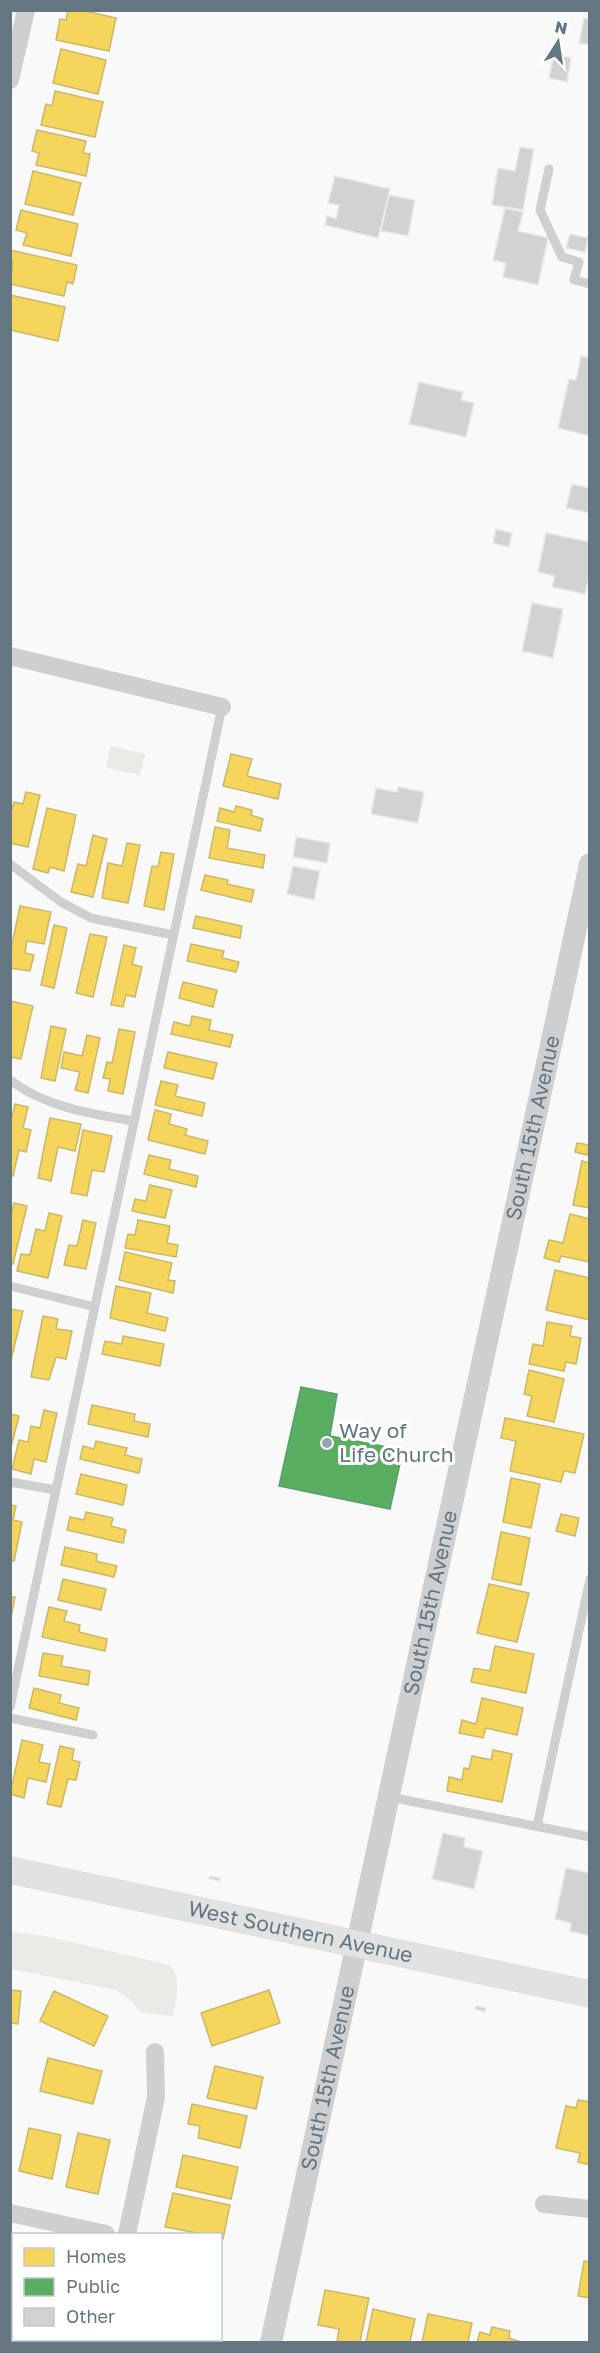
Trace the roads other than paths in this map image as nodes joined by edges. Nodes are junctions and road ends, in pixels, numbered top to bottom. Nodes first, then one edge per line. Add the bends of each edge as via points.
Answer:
1 (26, 10) edge
2 (10, 80) edge
3 (549, 169) dead end
4 (590, 284) edge
5 (10, 656) edge
6 (222, 707) joint
7 (10, 864) edge
8 (590, 864) edge
9 (583, 920) edge
10 (174, 935) junction
11 (10, 1080) edge
12 (134, 1121) junction
13 (10, 1286) edge
14 (95, 1307) junction
15 (10, 1482) edge
16 (56, 1490) junction
17 (590, 1579) edge
18 (14, 1676) edge
19 (10, 1707) edge
20 (10, 1718) edge
21 (93, 1735) dead end
22 (388, 1796) junction
23 (537, 1826) junction
24 (590, 1837) edge
25 (10, 1870) edge
26 (356, 1944) junction
27 (590, 1994) edge
28 (155, 2052) dead end
29 (544, 2204) dead end
30 (590, 2209) edge
31 (10, 2213) edge
32 (97, 2233) edge
33 (127, 2233) edge
34 (271, 2343) edge

1 - 2 street
3 - 4 lane via 540,210 562,257 579,262 574,280
5 - 6 street
6 - 10 lane
7 - 10 lane via 61,902 91,918
8 - 9 street, South 15th Avenue
9 - 22 street, South 15th Avenue
10 - 12 lane
11 - 12 lane via 51,1102 81,1112
12 - 14 lane
13 - 14 lane
14 - 16 lane
15 - 16 lane
16 - 18 lane
17 - 23 lane
18 - 19 lane
20 - 21 lane
22 - 23 lane
22 - 26 street, South 15th Avenue
23 - 24 lane
25 - 26 main road, West Southern Avenue
26 - 27 main road, West Southern Avenue
26 - 34 street, South 15th Avenue
28 - 33 street via 156,2097
29 - 30 street
31 - 32 street

